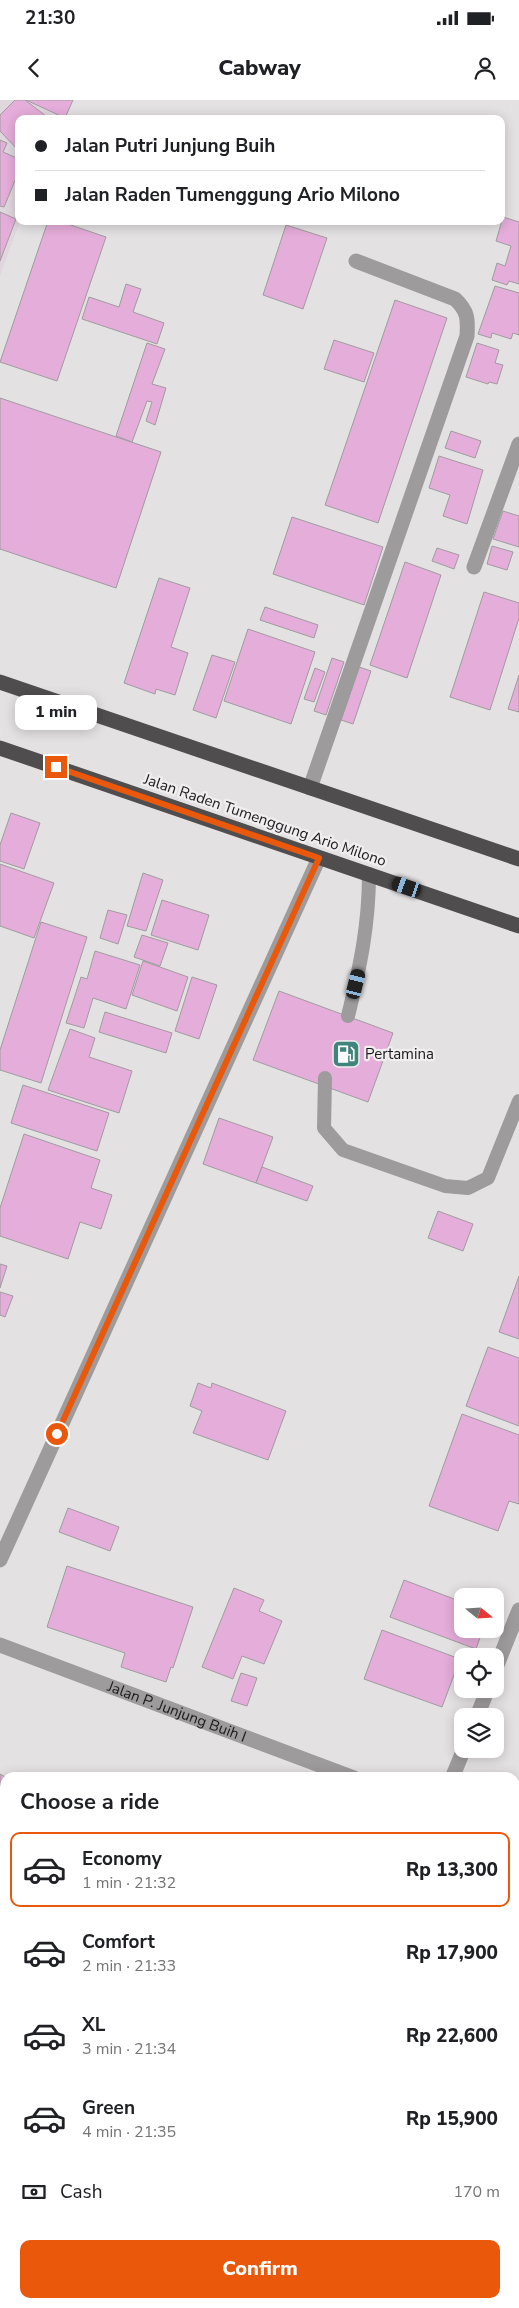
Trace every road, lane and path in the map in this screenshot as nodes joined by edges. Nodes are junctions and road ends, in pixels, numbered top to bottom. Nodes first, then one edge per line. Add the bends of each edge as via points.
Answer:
1 (356, 261) dead end
2 (519, 444) edge
3 (474, 567) dead end
4 (0, 682) edge
5 (0, 748) edge
6 (310, 788) junction
7 (319, 858) junction
8 (519, 858) edge
9 (370, 874) junction
10 (519, 926) edge
11 (348, 1016) dead end
12 (325, 1078) dead end
13 (519, 1101) edge
14 (0, 1560) edge
15 (519, 1610) edge
16 (0, 1645) edge
17 (504, 1648) edge
18 (460, 1758) edge
19 (338, 1772) edge
20 (454, 1772) edge

1 - 6 street via 456,299 468,316 467,336
2 - 3 street
4 - 6 highway
5 - 7 highway, Jalan Raden Tumenggung Ario Milono
6 - 8 highway
7 - 9 highway, Jalan Raden Tumenggung Ario Milono
7 - 14 street
9 - 10 highway, Jalan Raden Tumenggung Ario Milono
9 - 11 lane via 364,952
12 - 13 lane via 324,1128 343,1150 445,1186 468,1188 488,1178
15 - 17 street
16 - 19 street, Jalan P. Junjung Buih I
18 - 20 street

